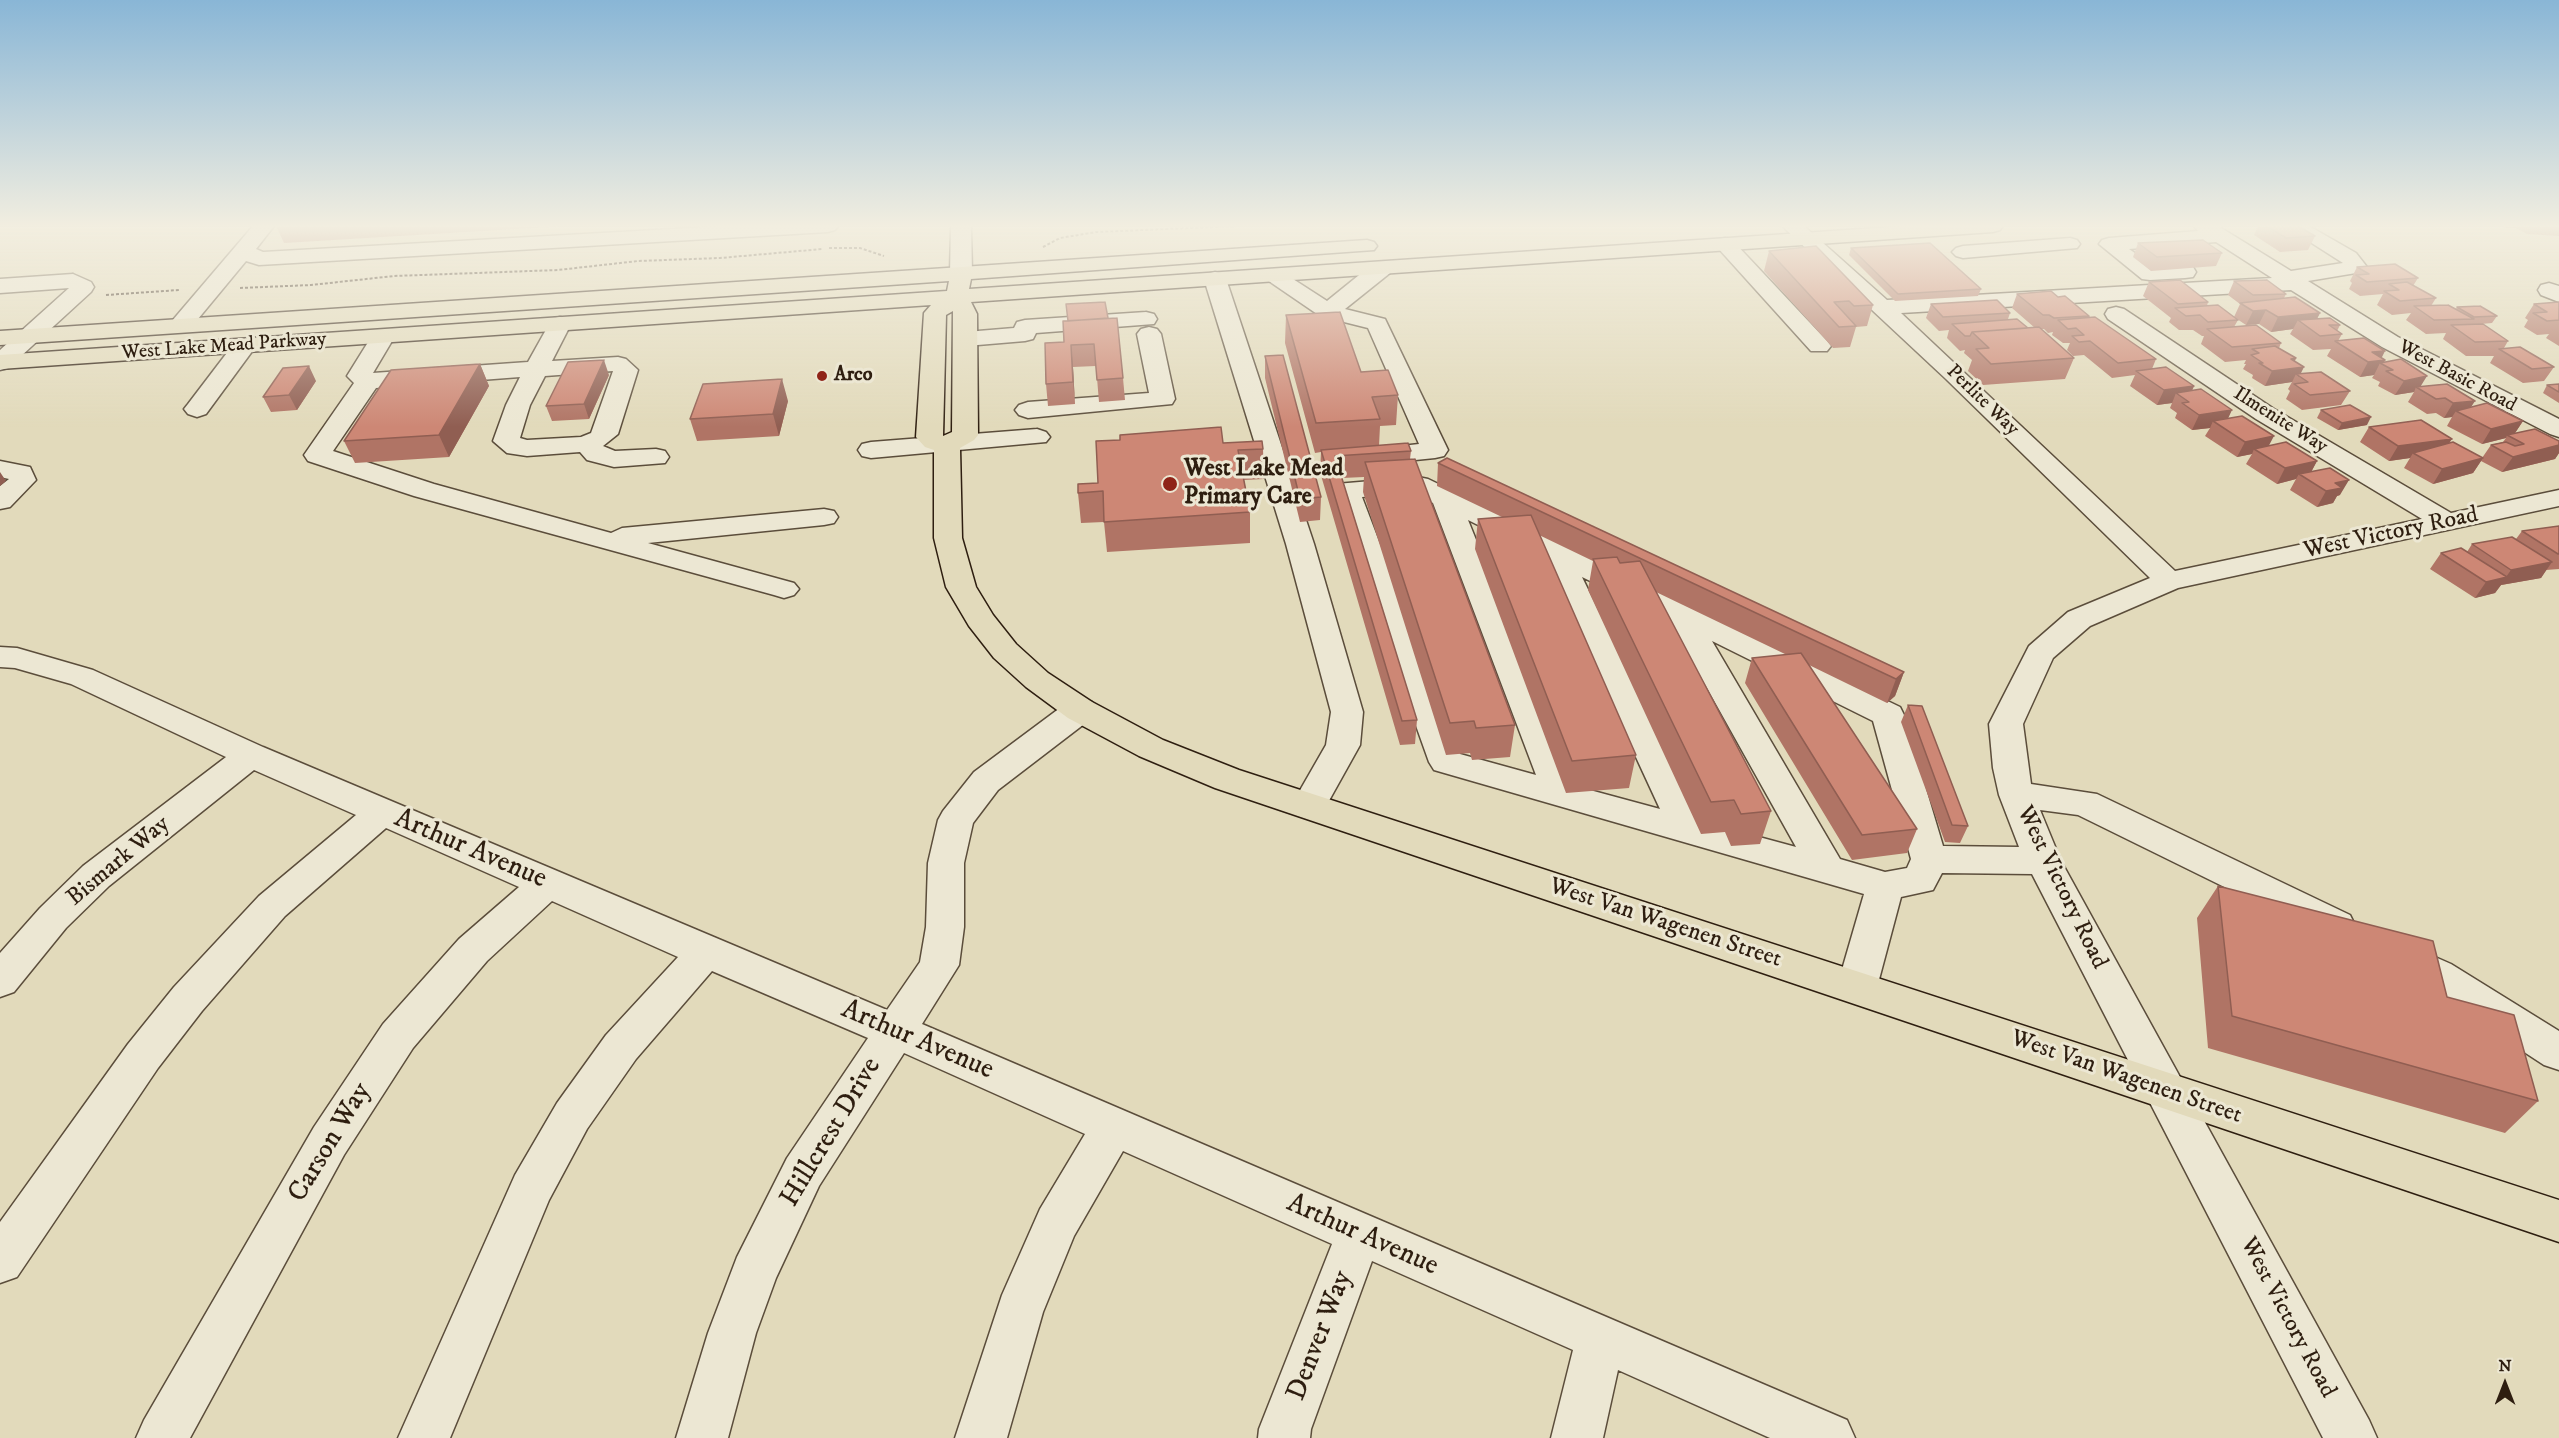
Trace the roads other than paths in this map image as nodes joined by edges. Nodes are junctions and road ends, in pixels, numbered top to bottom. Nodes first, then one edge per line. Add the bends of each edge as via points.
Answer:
1 (76, 293) edge
2 (206, 293) edge
3 (665, 293) edge
4 (958, 293) edge
5 (1013, 293) edge
6 (1220, 293) edge
7 (1299, 293) edge
8 (1350, 293) edge
9 (1771, 293) edge
10 (1866, 293) edge
11 (2061, 293) edge
12 (2310, 293) edge
13 (957, 297) junction
14 (1881, 307) junction
15 (1328, 311) junction
16 (2116, 315) dead end
17 (560, 324) junction
18 (180, 326) junction
19 (29, 336) junction
20 (384, 336) junction
21 (0, 338) edge
22 (966, 339) junction
23 (244, 346) junction
24 (1820, 346) dead end
25 (0, 362) edge
26 (536, 369) junction
27 (368, 381) junction
28 (197, 409) dead end
29 (1028, 410) dead end
30 (2559, 429) edge
31 (1036, 437) dead end
32 (586, 444) junction
33 (947, 445) junction
34 (871, 450) dead end
35 (656, 457) dead end
36 (1340, 460) edge
37 (0, 468) edge
38 (1445, 498) junction
39 (2559, 498) edge
40 (0, 501) edge
41 (824, 517) dead end
42 (2447, 522) junction
43 (602, 539) junction
44 (1556, 553) junction
45 (2169, 581) junction
46 (784, 589) dead end
47 (1680, 613) junction
48 (0, 657) edge
49 (1080, 710) junction
50 (251, 755) junction
51 (1561, 794) junction
52 (2016, 795) junction
53 (1309, 806) junction
54 (382, 812) junction
55 (1687, 830) junction
56 (1929, 859) junction
57 (2043, 861) junction
58 (1827, 869) junction
59 (547, 884) junction
60 (1885, 886) junction
61 (706, 952) junction
62 (0, 981) edge
63 (1857, 987) junction
64 (895, 1031) junction
65 (2559, 1053) edge
66 (2164, 1091) junction
67 (1113, 1127) junction
68 (2559, 1221) edge
69 (1359, 1235) junction
70 (0, 1261) edge
71 (1600, 1339) junction
72 (162, 1438) edge
73 (424, 1438) edge
74 (702, 1438) edge
75 (981, 1438) edge
76 (1284, 1438) edge
77 (1577, 1438) edge
78 (1830, 1438) edge
79 (2351, 1438) edge

1 - 19 street
2 - 18 street
3 - 18 main road, West Lake Mead Parkway
4 - 13 main road
5 - 13 main road, West Lake Mead Parkway
6 - 53 street via 1300,544 1347,712 1343,745
7 - 15 street
8 - 15 street
9 - 24 street
10 - 14 street, Perlite Way
11 - 14 street
12 - 30 street, West Basic Road via 2390,342
13 - 17 main road, West Lake Mead Parkway
13 - 22 main road via 966,310
13 - 33 main road via 935,314 929,437
14 - 45 street, Perlite Way
15 - 36 street via 1377,324 1435,450
16 - 42 street, Ilmenite Way via 2265,414
17 - 20 main road, West Lake Mead Parkway
17 - 26 street
18 - 19 main road, West Lake Mead Parkway
19 - 21 main road, West Lake Mead Parkway
19 - 25 street
20 - 23 main road, West Lake Mead Parkway
20 - 27 street via 359,376
22 - 29 street via 1025,331 1148,326 1163,399
22 - 33 main road via 965,435
23 - 25 main road, West Lake Mead Parkway
23 - 28 street
26 - 27 street
26 - 32 street via 506,441 527,448
26 - 32 street via 624,366 626,370 605,434
27 - 43 street via 317,455 424,490
31 - 33 street
32 - 35 street via 596,454 614,459
33 - 34 street
33 - 49 main road, West Van Wagenen Street via 948,538 961,587 1005,651 1037,680
37 - 40 street via 21,473 23,480
38 - 44 street
38 - 51 street
38 - 51 street via 1418,485 1346,490 1446,762
39 - 42 street, West Victory Road
41 - 43 street
42 - 45 street, West Victory Road
43 - 46 street
44 - 47 street
44 - 55 street
45 - 52 street, West Victory Road via 2079,619 2040,652 2006,724
47 - 56 street via 1888,716
47 - 58 street
48 - 50 street, Arthur Avenue via 17,658 82,677
49 - 53 main road, West Van Wagenen Street via 1151,748
49 - 64 street, Hillcrest Drive via 986,782 956,820 946,863 945,927 939,965
50 - 54 street, Arthur Avenue
50 - 62 street, Bismark Way via 96,876 53,918
51 - 55 street
52 - 57 street, West Victory Road
52 - 65 street via 2085,803 2437,975
53 - 63 main road, West Van Wagenen Street
54 - 59 street, Arthur Avenue
54 - 70 street via 272,906 189,999 143,1056
55 - 58 street
56 - 57 street
56 - 60 street via 1920,880
57 - 66 street, West Victory Road
58 - 60 street
59 - 61 street, Arthur Avenue
59 - 72 street, Carson Way via 473,950 398,1036 329,1141
60 - 63 street
61 - 64 street, Arthur Avenue
61 - 73 street via 621,1047 572,1116 531,1190
63 - 66 main road, West Van Wagenen Street
64 - 67 street, Arthur Avenue
64 - 74 street, Hillcrest Drive via 803,1172 754,1273
66 - 68 main road, West Van Wagenen Street
66 - 79 street, West Victory Road
67 - 69 street, Arthur Avenue
67 - 75 street via 1056,1224 1019,1312
69 - 71 street, Arthur Avenue
69 - 76 street, Denver Way
71 - 77 street
71 - 78 street, Arthur Avenue

